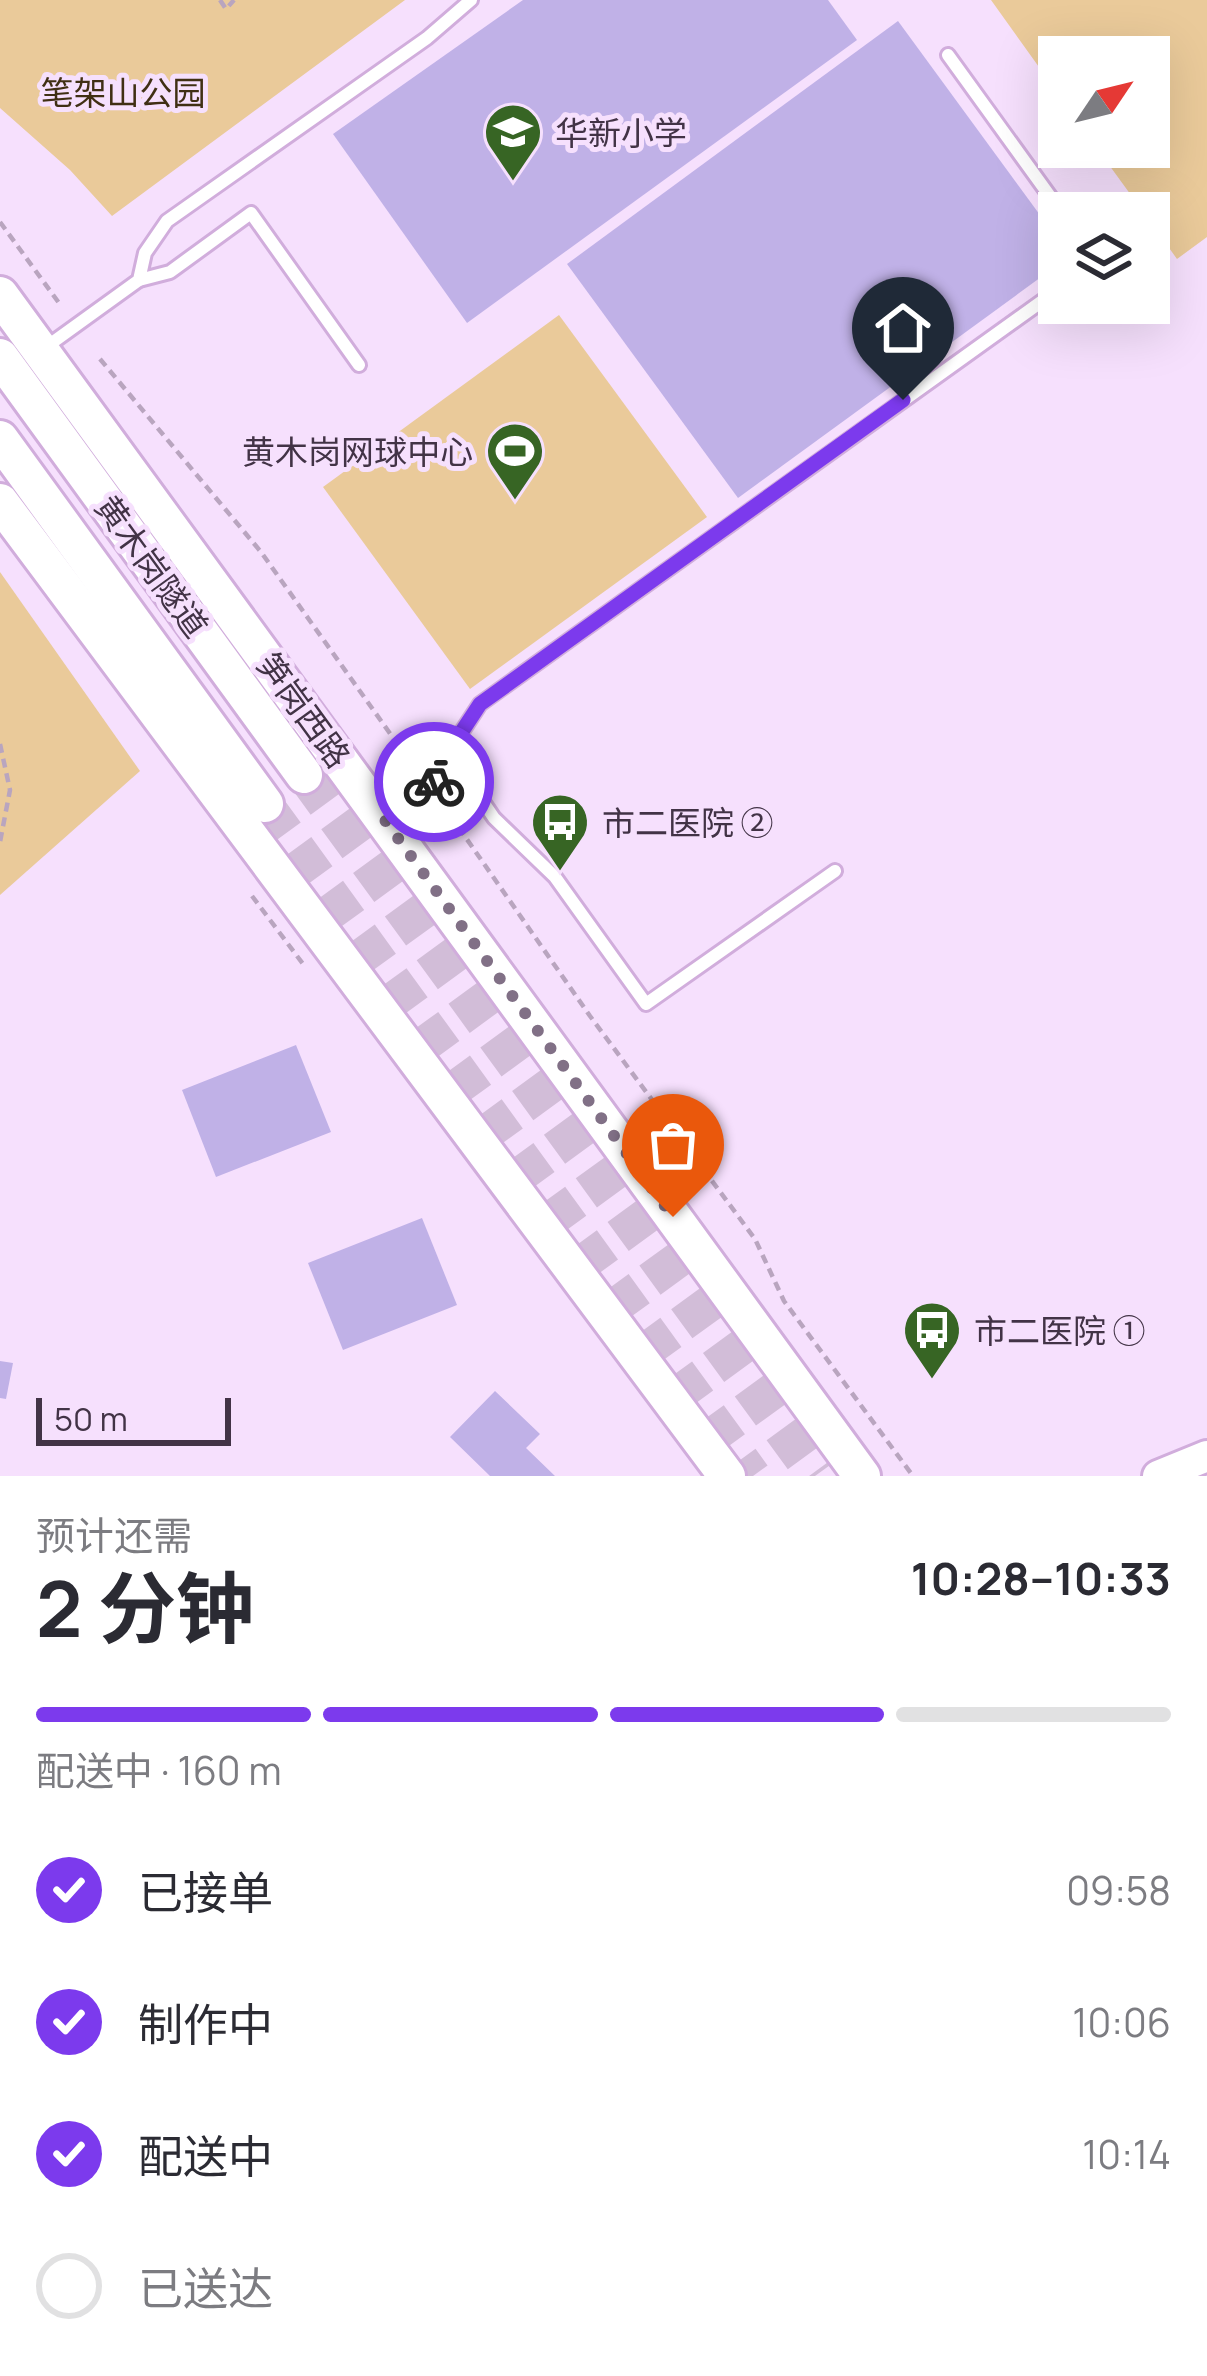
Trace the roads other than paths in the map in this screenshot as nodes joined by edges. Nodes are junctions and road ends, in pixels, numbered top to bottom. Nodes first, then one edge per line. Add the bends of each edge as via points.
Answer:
1 (471, 0) edge
2 (948, 55) dead end
3 (1047, 192) edge
4 (139, 280) junction
5 (0, 295) edge
6 (1038, 304) edge
7 (40, 351) junction
8 (0, 357) edge
9 (359, 365) dead end
10 (0, 439) edge
11 (0, 502) edge
12 (458, 765) junction
13 (304, 775) tunnel mouth
14 (265, 804) tunnel mouth
15 (384, 819) junction
16 (835, 872) dead end
17 (1207, 1456) edge
18 (727, 1476) edge
19 (862, 1476) edge
20 (1158, 1476) edge

1 - 4 lane via 166,221
2 - 3 lane
4 - 7 lane
4 - 9 lane via 170,272 251,213
5 - 7 main road, 笋岗西路
6 - 12 lane via 480,704 457,739
7 - 15 main road, 笋岗西路
8 - 13 main road, 黄木岗隧道
10 - 14 main road, 黄木岗隧道
11 - 18 main road
12 - 15 lane
12 - 16 lane via 494,818 555,878 646,1004
15 - 19 main road, 笋岗西路
17 - 20 street

